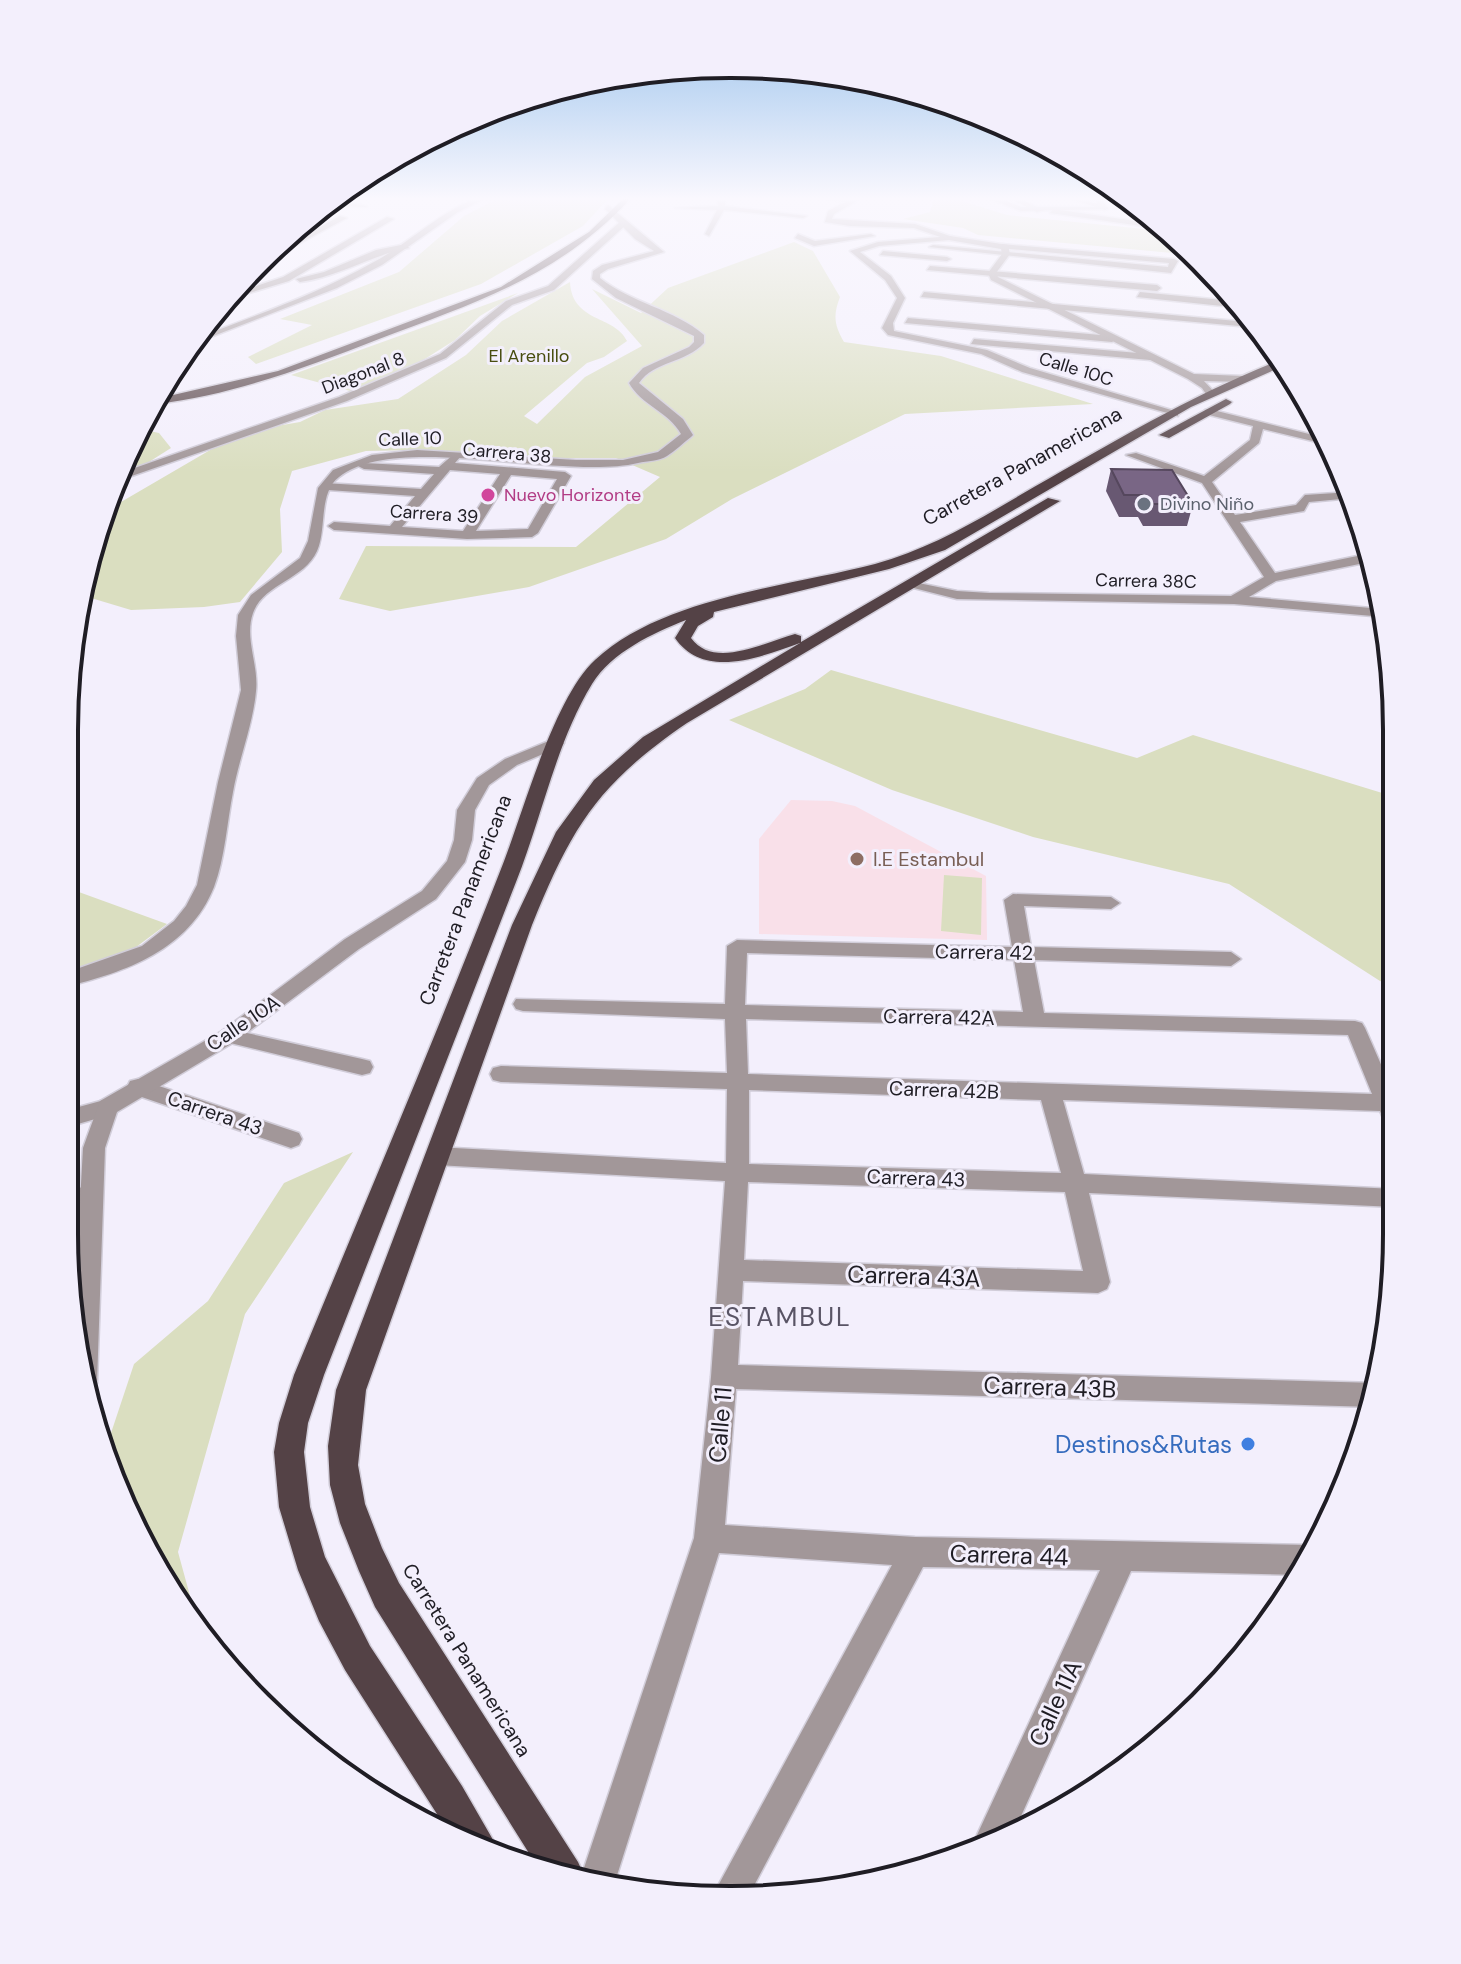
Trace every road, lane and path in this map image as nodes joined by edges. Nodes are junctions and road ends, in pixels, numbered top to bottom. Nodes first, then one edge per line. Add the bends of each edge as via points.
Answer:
1 (323, 290) edge
2 (485, 290) edge
3 (502, 290) edge
4 (546, 290) edge
5 (610, 290) edge
6 (896, 290) edge
7 (931, 290) edge
8 (1014, 290) edge
9 (1045, 290) edge
10 (924, 295) junction
11 (1222, 303) dead end
12 (1052, 306) junction
13 (1093, 311) junction
14 (1231, 312) edge
15 (1054, 320) dead end
16 (1085, 323) junction
17 (1241, 324) edge
18 (1115, 326) dead end
19 (211, 336) edge
20 (921, 337) dead end
21 (1112, 339) junction
22 (1150, 357) junction
23 (1274, 370) edge
24 (1275, 372) edge
25 (1192, 377) junction
26 (1246, 378) junction
27 (173, 391) edge
28 (168, 399) edge
29 (1210, 403) junction
30 (1174, 414) junction
31 (1258, 427) junction
32 (1315, 439) edge
33 (1132, 455) junction
34 (448, 465) junction
35 (364, 466) dead end
36 (508, 471) junction
37 (131, 473) edge
38 (1206, 481) junction
39 (328, 486) dead end
40 (424, 493) junction
41 (1339, 496) edge
42 (403, 517) junction
43 (1233, 519) junction
44 (393, 530) junction
45 (532, 533) joint
46 (467, 535) junction
47 (1360, 560) edge
48 (1272, 578) junction
49 (909, 585) junction
50 (758, 597) junction
51 (1234, 600) junction
52 (865, 609) junction
53 (1371, 612) edge
54 (556, 743) junction
55 (1111, 903) dead end
56 (737, 946) joint
57 (1023, 952) junction
58 (1231, 959) dead end
59 (78, 976) edge
60 (523, 1004) dead end
61 (735, 1012) junction
62 (1035, 1020) junction
63 (229, 1036) junction
64 (362, 1067) dead end
65 (501, 1074) dead end
66 (738, 1084) junction
67 (138, 1087) junction
68 (1383, 1092) edge
69 (1050, 1094) junction
70 (108, 1107) junction
71 (1383, 1112) edge
72 (78, 1116) edge
73 (291, 1139) dead end
74 (436, 1156) junction
75 (737, 1173) junction
76 (1075, 1183) junction
77 (90, 1194) junction
78 (1383, 1197) edge
79 (78, 1198) edge
80 (729, 1270) junction
81 (81, 1290) edge
82 (724, 1377) junction
83 (1363, 1395) edge
84 (709, 1538) junction
85 (915, 1552) junction
86 (1121, 1559) junction
87 (1296, 1560) edge
88 (998, 1828) edge
89 (467, 1830) edge
90 (557, 1862) edge
91 (600, 1872) edge
92 (735, 1886) edge

1 - 19 street
2 - 27 main road via 269,368
3 - 28 main road via 281,373
4 - 37 street, Diagonal 8 via 509,303 443,356 343,399
5 - 34 street, Calle 10 via 699,335 692,351 646,369 634,383 679,421 687,435 680,447 624,462
6 - 30 street, Calle 10C via 901,298 889,316 891,333 984,352 1026,370
7 - 10 street
8 - 12 street
9 - 11 street
10 - 12 street
10 - 21 street via 908,321
12 - 13 street
12 - 16 street
13 - 14 street via 1097,300
13 - 17 street
15 - 16 street
16 - 18 street
16 - 21 street
20 - 22 street
21 - 22 street
22 - 25 street
23 - 26 highway, Carretera Panamericana
24 - 29 highway, Carretera Panamericana
25 - 26 street
25 - 29 street via 1206,386
26 - 29 highway, Carretera Panamericana
29 - 30 highway, Carretera Panamericana
29 - 31 street
29 - 33 highway, Carretera Panamericana
30 - 50 highway, Carretera Panamericana via 940,547
31 - 32 street
31 - 38 street via 1255,441
33 - 38 street
33 - 49 highway, Carretera Panamericana
34 - 35 street, Carrera 38
34 - 36 street, Carrera 38
34 - 40 street
34 - 59 street, Calle 10 via 387,455 333,473 323,493 312,549 301,566 257,597 243,622 249,691 199,900 173,936 150,952
36 - 45 street, Carrera 38 via 565,476
36 - 46 street
38 - 43 street
39 - 40 street
40 - 42 street
41 - 43 street via 1305,499 1300,508
42 - 44 street
42 - 44 street, Carrera 39 via 335,519
43 - 48 street
44 - 46 street, Carrera 39
45 - 46 street, Carrera 39
47 - 48 street
48 - 51 street
49 - 51 street, Carrera 38C via 989,597
49 - 52 highway, Carretera Panamericana
50 - 52 highway via 703,616 685,630 686,643 716,657 749,654
50 - 54 highway, Carretera Panamericana via 668,621 613,652 585,682
51 - 53 street, Carrera 38C
52 - 74 highway, Carretera Panamericana via 646,741 581,806 544,869
54 - 63 street, Calle 10A via 511,762 483,782 466,810 456,862 429,895 352,944
54 - 89 highway, Carretera Panamericana via 512,868 309,1375 289,1449 294,1516 311,1563 369,1678
55 - 57 street via 1013,900
56 - 57 street, Carrera 42
56 - 61 street, Calle 11
57 - 58 street, Carrera 42
57 - 62 street
60 - 61 street, Carrera 42A
61 - 62 street, Carrera 42A
61 - 66 street, Calle 11
62 - 68 street, Carrera 42A via 1355,1028
63 - 64 street
63 - 67 street, Calle 10A
65 - 66 street, Carrera 42B
66 - 69 street, Carrera 42B
66 - 75 street, Calle 11
67 - 70 street, Calle 10A
67 - 73 street, Carrera 43
69 - 71 street, Carrera 42B
69 - 76 street
70 - 72 street
70 - 77 street via 94,1148
74 - 75 street, Carrera 43
74 - 90 highway, Carretera Panamericana via 351,1390 343,1449 348,1500 387,1595
75 - 76 street, Carrera 43
75 - 80 street, Calle 11
76 - 78 street, Carrera 43
76 - 80 street, Carrera 43A via 1098,1282
77 - 79 street
77 - 81 street
80 - 82 street, Calle 11
82 - 83 street, Carrera 43B
82 - 84 street, Calle 11
84 - 85 street, Carrera 44
84 - 91 street, Calle 11
85 - 86 street, Carrera 44
85 - 92 street
86 - 87 street, Carrera 44
86 - 88 street, Calle 11A

